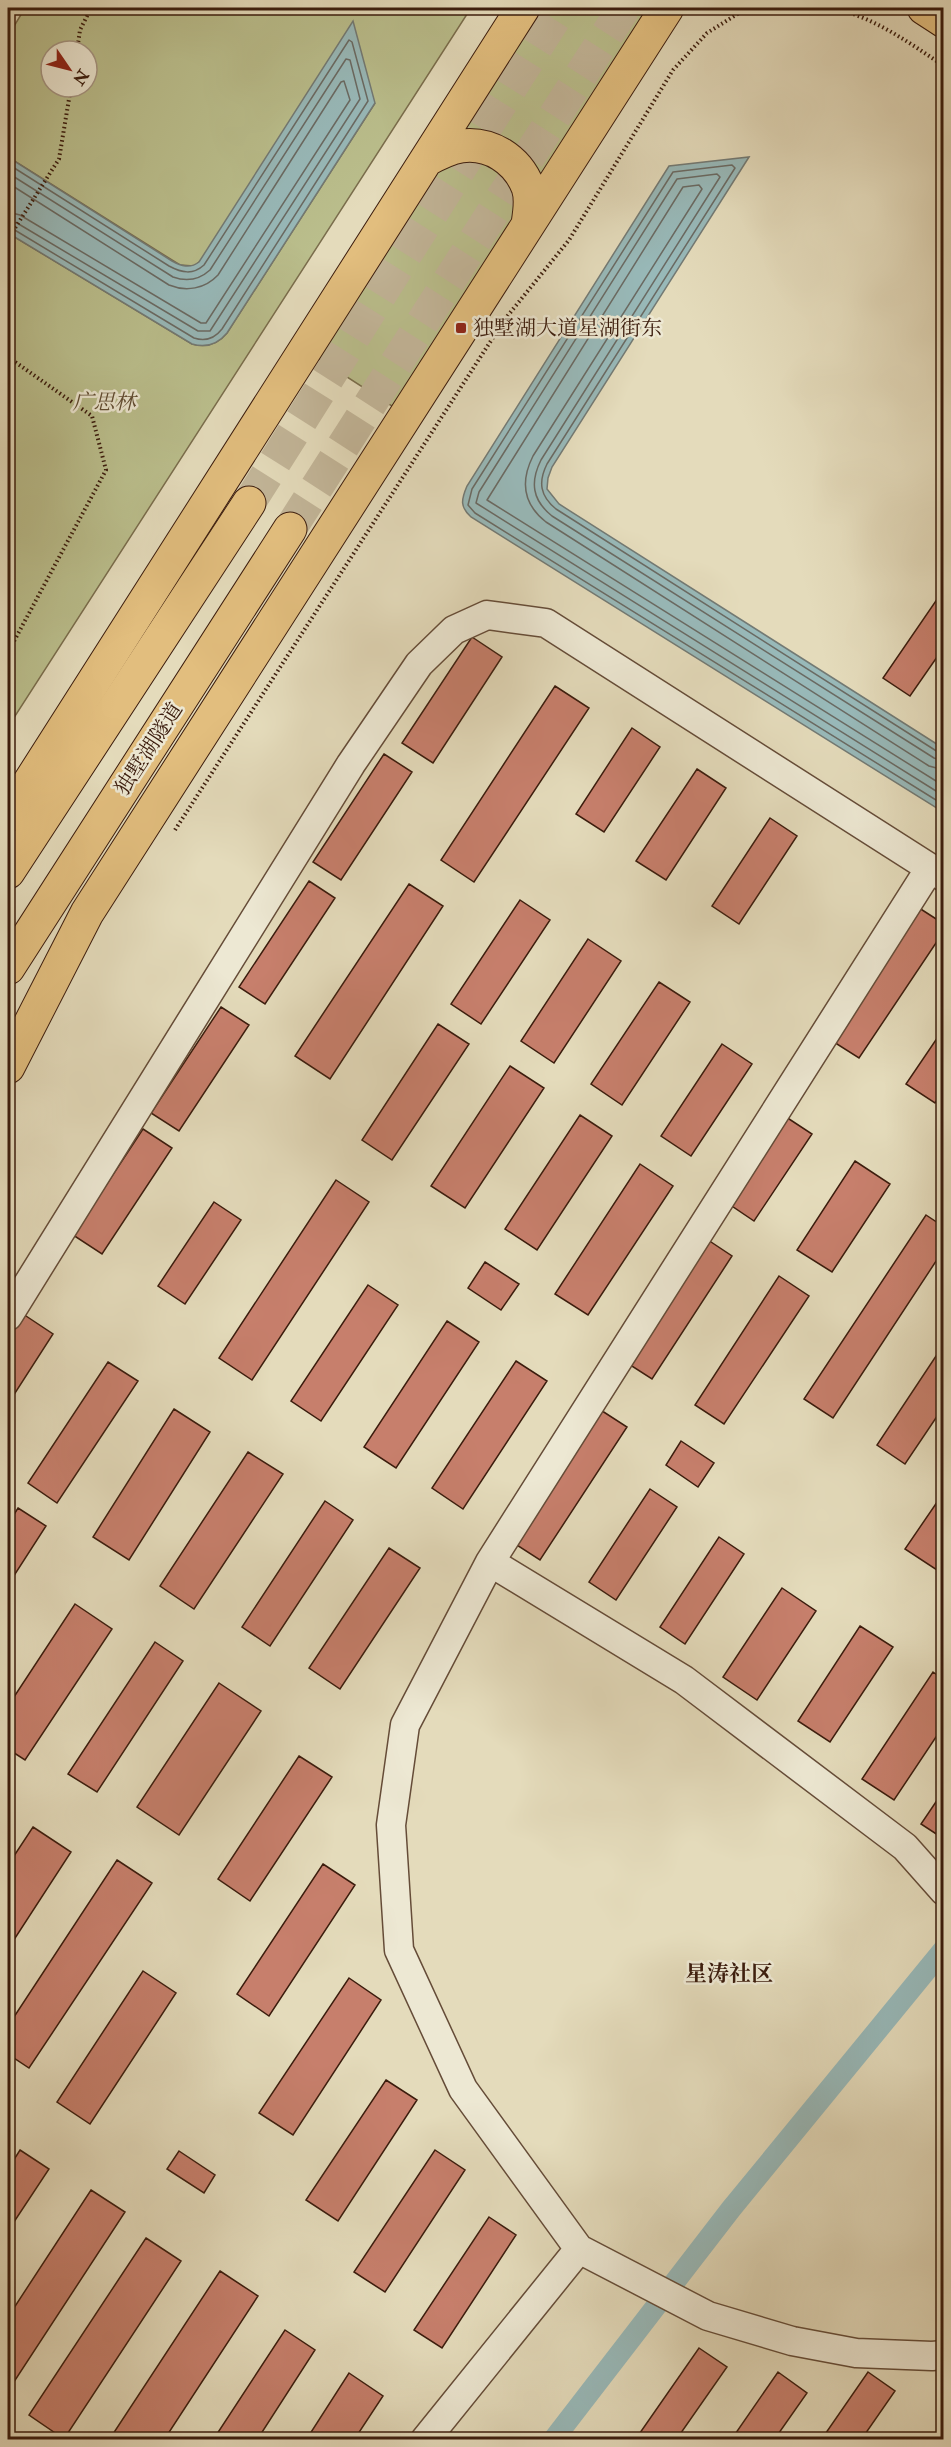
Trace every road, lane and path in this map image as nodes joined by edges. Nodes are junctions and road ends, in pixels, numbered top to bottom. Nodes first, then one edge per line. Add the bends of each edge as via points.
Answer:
1 (91, 8) edge
2 (523, 8) edge
3 (680, 8) edge
4 (760, 8) edge
5 (831, 8) edge
6 (924, 8) edge
7 (660, 18) edge
8 (944, 21) edge
9 (79, 39) edge
10 (944, 66) edge
11 (69, 99) edge
12 (426, 160) junction
13 (528, 224) junction
14 (8, 239) edge
15 (8, 357) edge
16 (249, 503) tunnel mouth
17 (290, 529) tunnel mouth
18 (8, 649) edge
19 (8, 816) edge
20 (175, 830) dead end
21 (8, 872) edge
22 (937, 872) edge
23 (8, 968) edge
24 (8, 1067) edge
25 (8, 1316) edge
26 (490, 1562) junction
27 (944, 1891) edge
28 (579, 2249) junction
29 (944, 2355) edge
30 (425, 2439) edge

1 - 9 path
2 - 12 main road
3 - 7 main road
4 - 20 path via 739,13 707,33 673,70 569,240 505,319
5 - 10 path via 852,12 893,32
6 - 8 main road
7 - 13 main road
11 - 14 path via 59,159
12 - 13 main road via 461,146 497,151 520,172 528,188
12 - 19 main road
13 - 24 main road via 87,913
15 - 18 path via 92,416 106,470
16 - 21 main road
17 - 23 main road, 独墅湖隧道
22 - 25 street via 546,624 487,615 454,630 418,664 351,764
22 - 26 street
26 - 27 street via 684,1680 905,1847
26 - 28 street via 405,1725 391,1825 399,1950 463,2089
28 - 29 street via 708,2316 792,2341 856,2353
28 - 30 street

